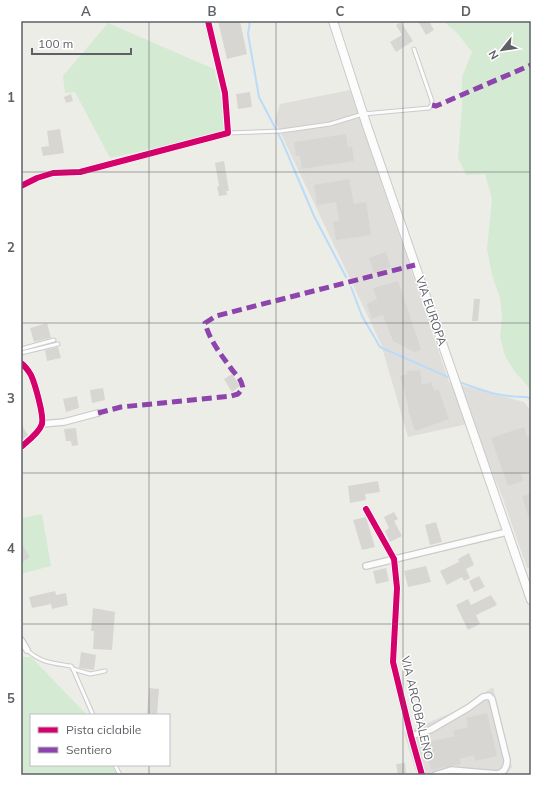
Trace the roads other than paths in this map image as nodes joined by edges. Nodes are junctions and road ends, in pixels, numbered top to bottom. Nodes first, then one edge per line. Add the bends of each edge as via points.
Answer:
1 (208, 21) edge
2 (333, 21) edge
3 (414, 49) dead end
4 (363, 114) junction
5 (228, 133) junction
6 (21, 186) edge
7 (54, 340) dead end
8 (58, 344) dead end
9 (21, 349) edge
10 (21, 353) edge
11 (21, 363) edge
12 (98, 413) dead end
13 (42, 424) junction
14 (21, 447) edge
15 (366, 509) dead end
16 (507, 532) junction
17 (394, 559) junction
18 (366, 566) dead end
19 (531, 600) edge
20 (21, 640) edge
21 (28, 650) joint
22 (73, 669) junction
23 (105, 671) dead end
24 (93, 714) edge
25 (411, 736) junction
26 (116, 766) edge
27 (120, 775) edge
28 (422, 775) edge
29 (435, 775) edge

1 - 5 street via 225,93
2 - 4 main road, VIA EUROPA
3 - 4 lane via 432,105 429,108
4 - 5 lane via 330,124 281,131
4 - 16 main road, VIA EUROPA
5 - 6 street via 80,172 53,173
7 - 9 lane
8 - 10 lane
11 - 13 street via 34,383
12 - 13 street via 64,422
13 - 14 street
15 - 17 street, VIA ARCOBALENO
16 - 17 street
16 - 19 main road, VIA EUROPA
17 - 18 street
17 - 25 street, VIA ARCOBALENO via 397,588 393,662
20 - 21 street
21 - 22 lane via 35,657
22 - 23 lane via 90,674
22 - 24 lane
25 - 28 street, VIA ARCOBALENO
25 - 29 street, VIA ARCOBALENO via 430,730 483,697 489,696 492,699 507,765 505,769 498,774 451,770
26 - 27 lane

